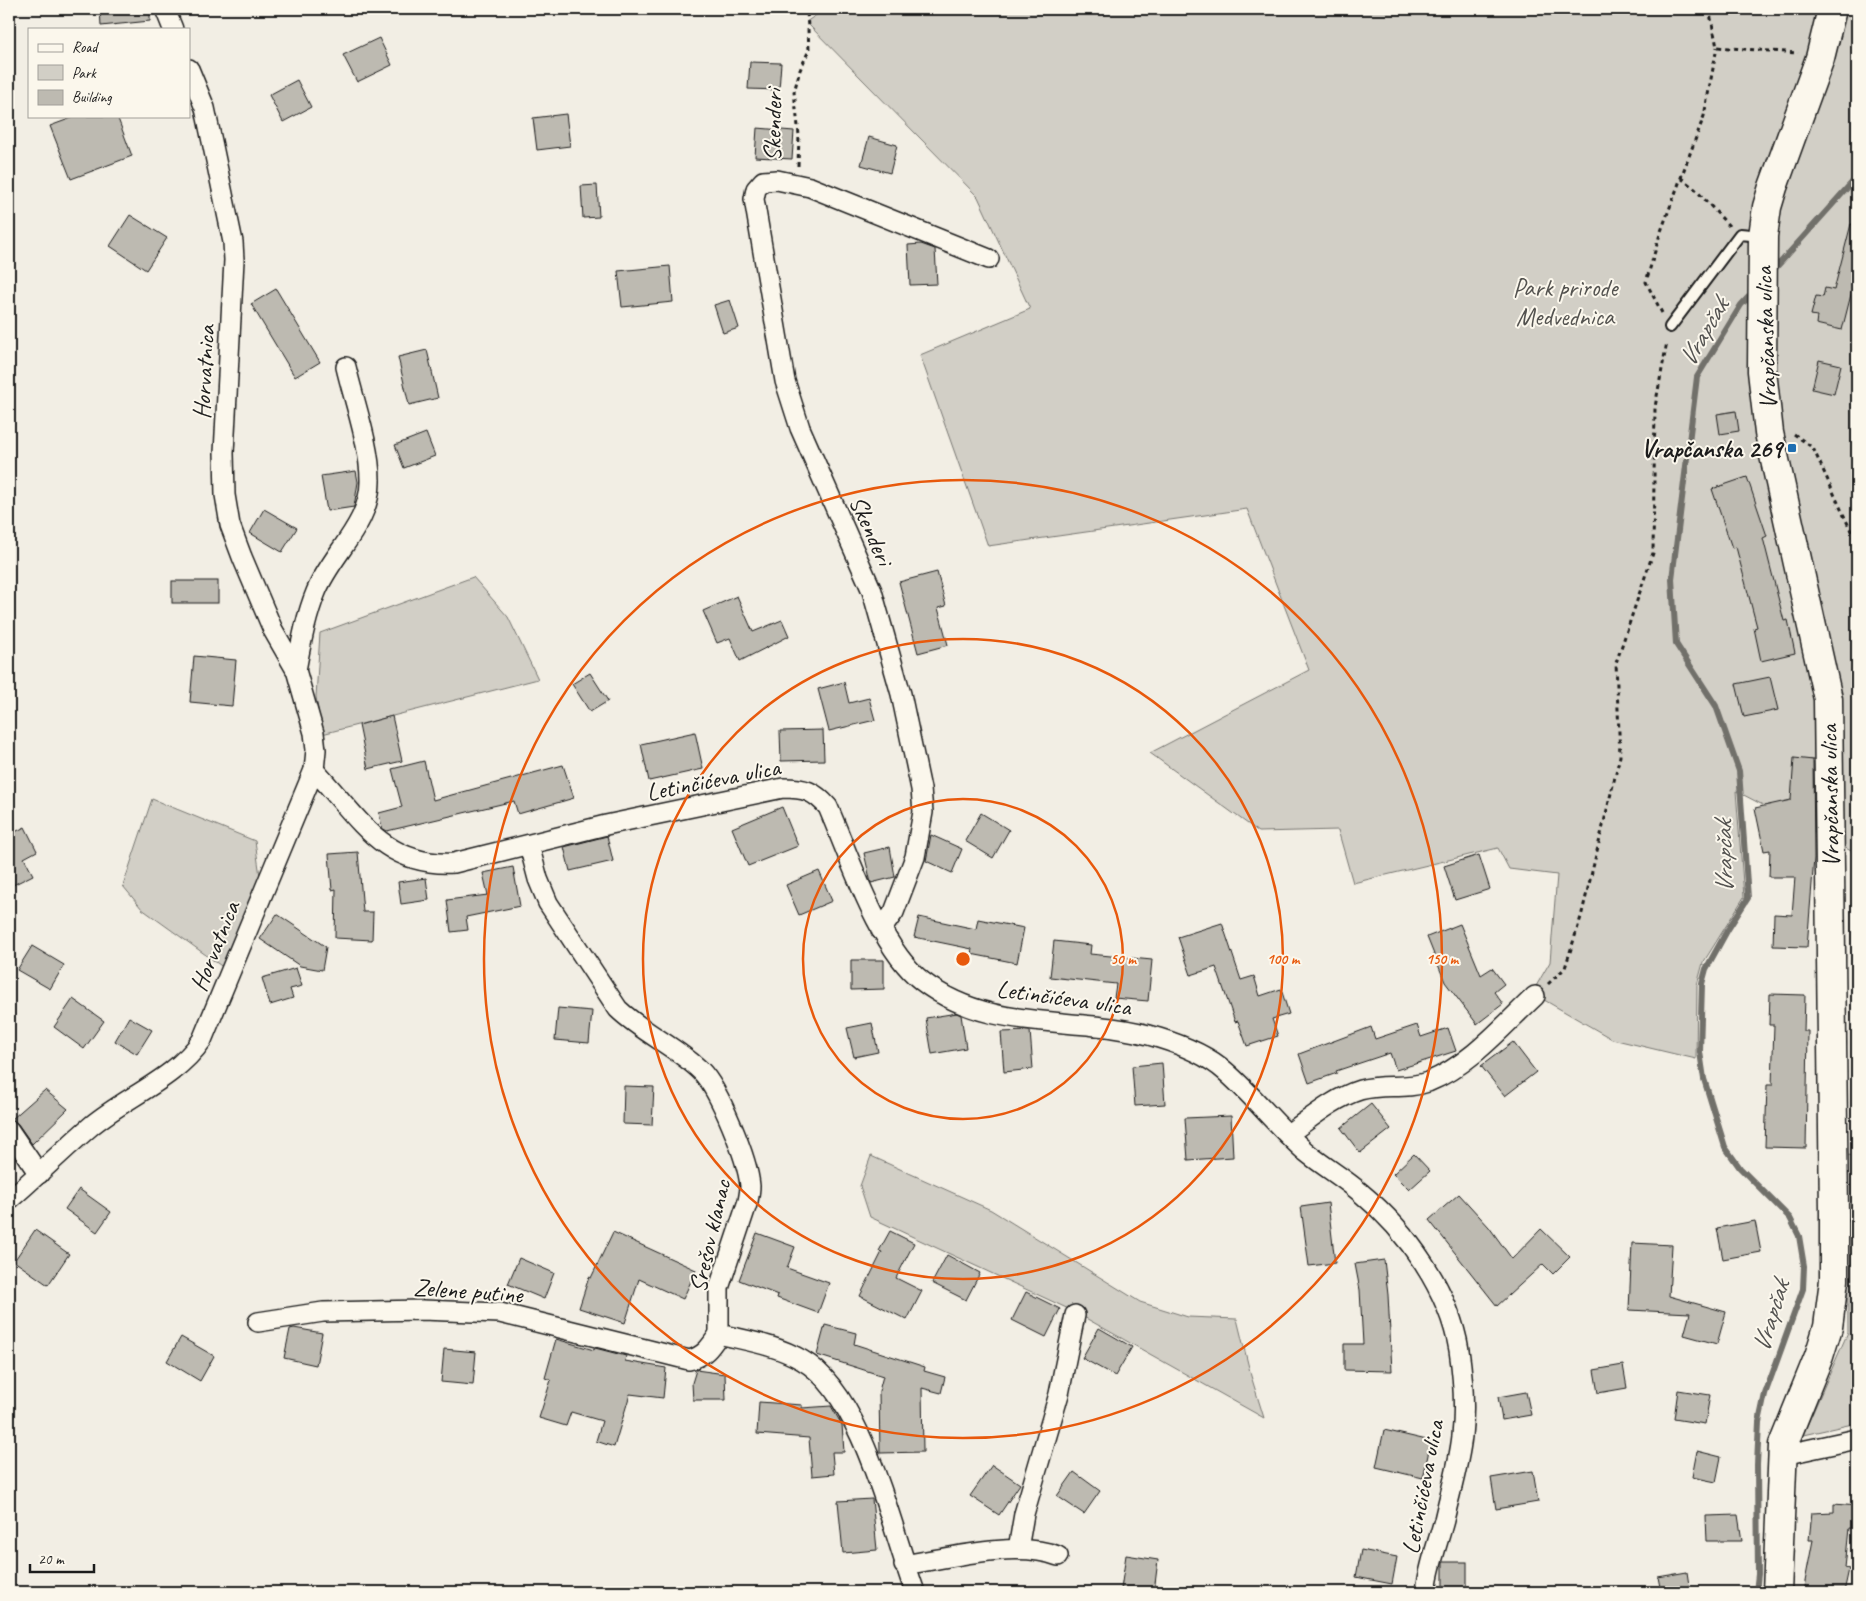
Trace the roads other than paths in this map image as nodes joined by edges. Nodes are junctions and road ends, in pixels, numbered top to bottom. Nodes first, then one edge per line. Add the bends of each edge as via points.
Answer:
1 (165, 9) edge
2 (1832, 9) edge
3 (173, 28) edge
4 (190, 72) edge
5 (1759, 235) junction
6 (989, 259) dead end
7 (1670, 327) road end
8 (346, 367) dead end
9 (296, 670) junction
10 (314, 770) junction
11 (529, 846) junction
12 (881, 930) junction
13 (1534, 996) road end
14 (9, 1130) edge
15 (1288, 1134) junction
16 (40, 1174) junction
17 (9, 1200) edge
18 (1075, 1315) dead end
19 (258, 1322) dead end
20 (719, 1334) junction
21 (1857, 1439) edge
22 (1783, 1454) junction
23 (1018, 1549) junction
24 (1058, 1556) dead end
25 (904, 1564) junction
26 (915, 1592) edge
27 (1426, 1592) edge
28 (1777, 1592) edge

1 - 3 street
2 - 5 street, Vrapčanska ulica via 1820,58
4 - 9 street, Horvatnica via 204,108 233,242 224,453 230,525 273,630
5 - 7 lane
5 - 22 street, Vrapčanska ulica via 1762,372 1769,433 1828,699 1833,1288 1828,1327 1790,1426
6 - 12 street, Skenderi via 810,187 777,180 763,181 756,188 754,199 785,381 800,428 872,591 901,694 921,789 922,812 915,857 894,912
8 - 9 street via 368,460 369,497 363,513 316,591
9 - 10 street, Horvatnica via 314,733
10 - 11 street, Letinčićeva ulica via 367,832 392,850 413,859 426,863 454,863
10 - 16 street, Horvatnica via 202,1040 191,1056 173,1071 92,1126
11 - 12 street, Letinčićeva ulica via 606,825 783,788 799,788 817,794 828,807
11 - 20 street, Srešov klanac via 548,904 618,1009 702,1072 716,1093 745,1160 750,1187 748,1201 719,1288
12 - 15 street, Letinčićeva ulica via 903,963 922,981 971,1007 1029,1021 1128,1030 1197,1052 1224,1069
13 - 15 street via 1480,1048 1447,1072 1414,1086 1376,1086 1359,1090 1341,1098
14 - 16 street
15 - 27 street, Letinčićeva ulica via 1385,1214 1432,1278 1450,1318 1459,1349 1462,1436
16 - 17 street, Horvatnica
18 - 23 street via 1059,1394 1024,1514
19 - 20 street, Zelene putine via 323,1312 422,1310 500,1313 689,1360 697,1358 710,1347
20 - 25 street via 774,1346 803,1361 830,1383 864,1442
21 - 22 street
22 - 28 street, Vrapčanska ulica
23 - 24 street via 1043,1550
23 - 25 street
25 - 26 street

